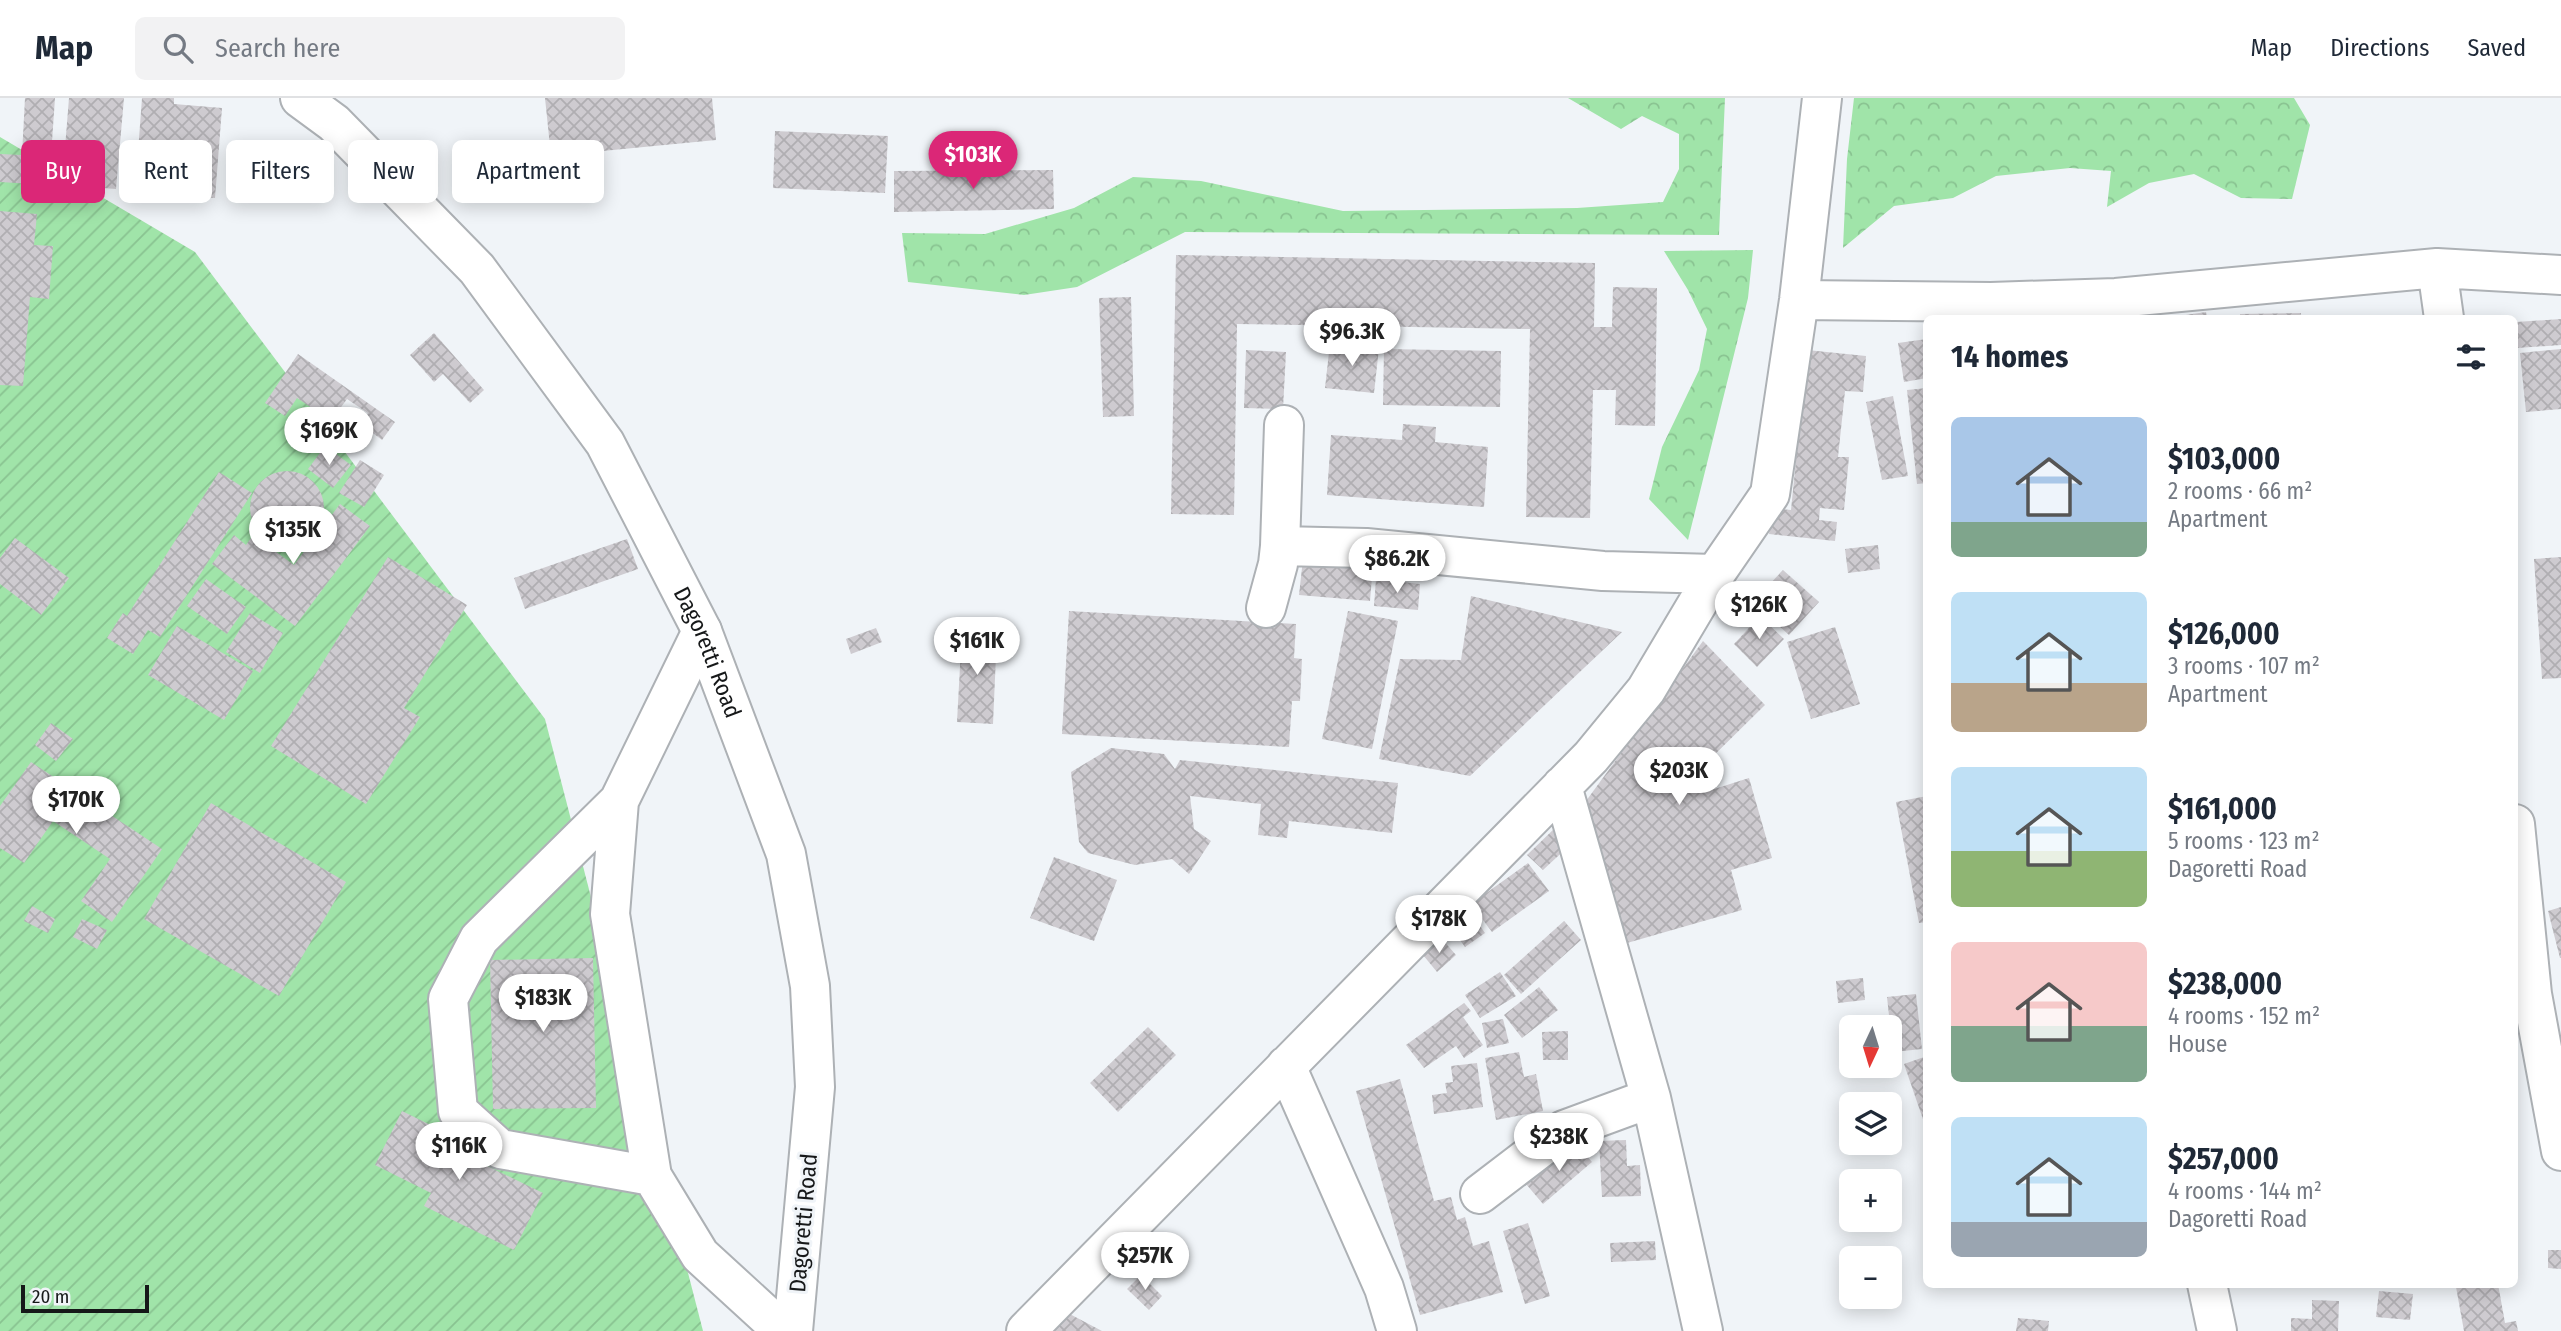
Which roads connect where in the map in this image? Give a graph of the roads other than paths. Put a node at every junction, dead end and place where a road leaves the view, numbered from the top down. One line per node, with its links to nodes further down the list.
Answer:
1 (300, 98): 12 (street, Dagoretti Road)
2 (1822, 98): 5 (street)
3 (2437, 268): 4 (street); 6 (street); 7 (street)
4 (2561, 275)
5 (1799, 300): 6 (street); 10 (street)
6 (1992, 311)
7 (2444, 315)
8 (1284, 425): 9 (street)
9 (1280, 546): 10 (street); 11 (street)
10 (1715, 573): 13 (street)
11 (1266, 608)
12 (702, 631): 14 (street); 23 (street, Dagoretti Road)
13 (1562, 786): 16 (street); 17 (street)
14 (619, 801): 19 (street); 19 (street)
15 (2518, 854): 18 (street)
16 (1286, 1066): 24 (street); 25 (street)
17 (1651, 1098): 20 (street); 26 (street)
18 (2561, 1151)
19 (652, 1176): 22 (street)
20 (1480, 1194)
21 (2208, 1288): 27 (street)
22 (783, 1331)
23 (793, 1331)
24 (1026, 1331)
25 (1397, 1331)
26 (1703, 1331)
27 (2217, 1331)

